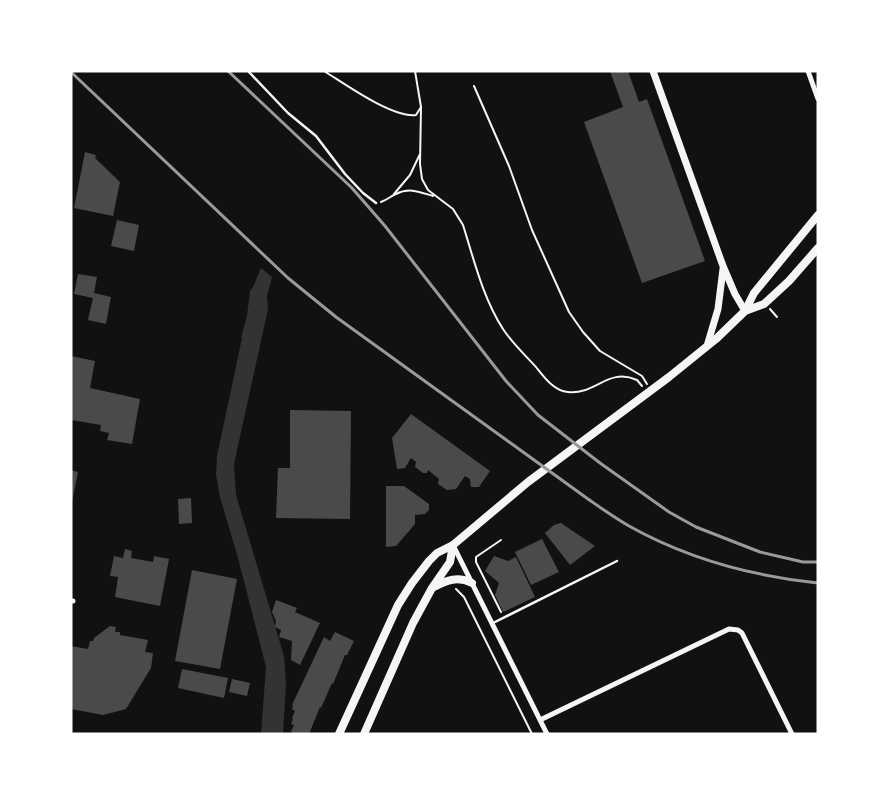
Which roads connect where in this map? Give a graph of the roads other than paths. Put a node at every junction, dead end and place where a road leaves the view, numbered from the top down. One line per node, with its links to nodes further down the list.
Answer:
1 (248, 71): 5 (lane)
2 (652, 71): 8 (main road)
3 (808, 71): 4 (street)
4 (818, 99)
5 (376, 203)
6 (818, 214): 9 (main road)
7 (818, 248): 9 (main road)
8 (724, 266): 9 (main road); 10 (main road)
9 (745, 311): 10 (main road)
10 (707, 346): 11 (main road)
11 (453, 545): 13 (street); 14 (main road); 17 (main road)
12 (617, 561): 15 (lane)
13 (472, 584): 14 (main road); 15 (street)
14 (432, 588): 18 (main road)
15 (493, 623): 16 (street)
16 (540, 720): 19 (street); 20 (street)
17 (340, 734)
18 (364, 734)
19 (547, 734)
20 (792, 734)

